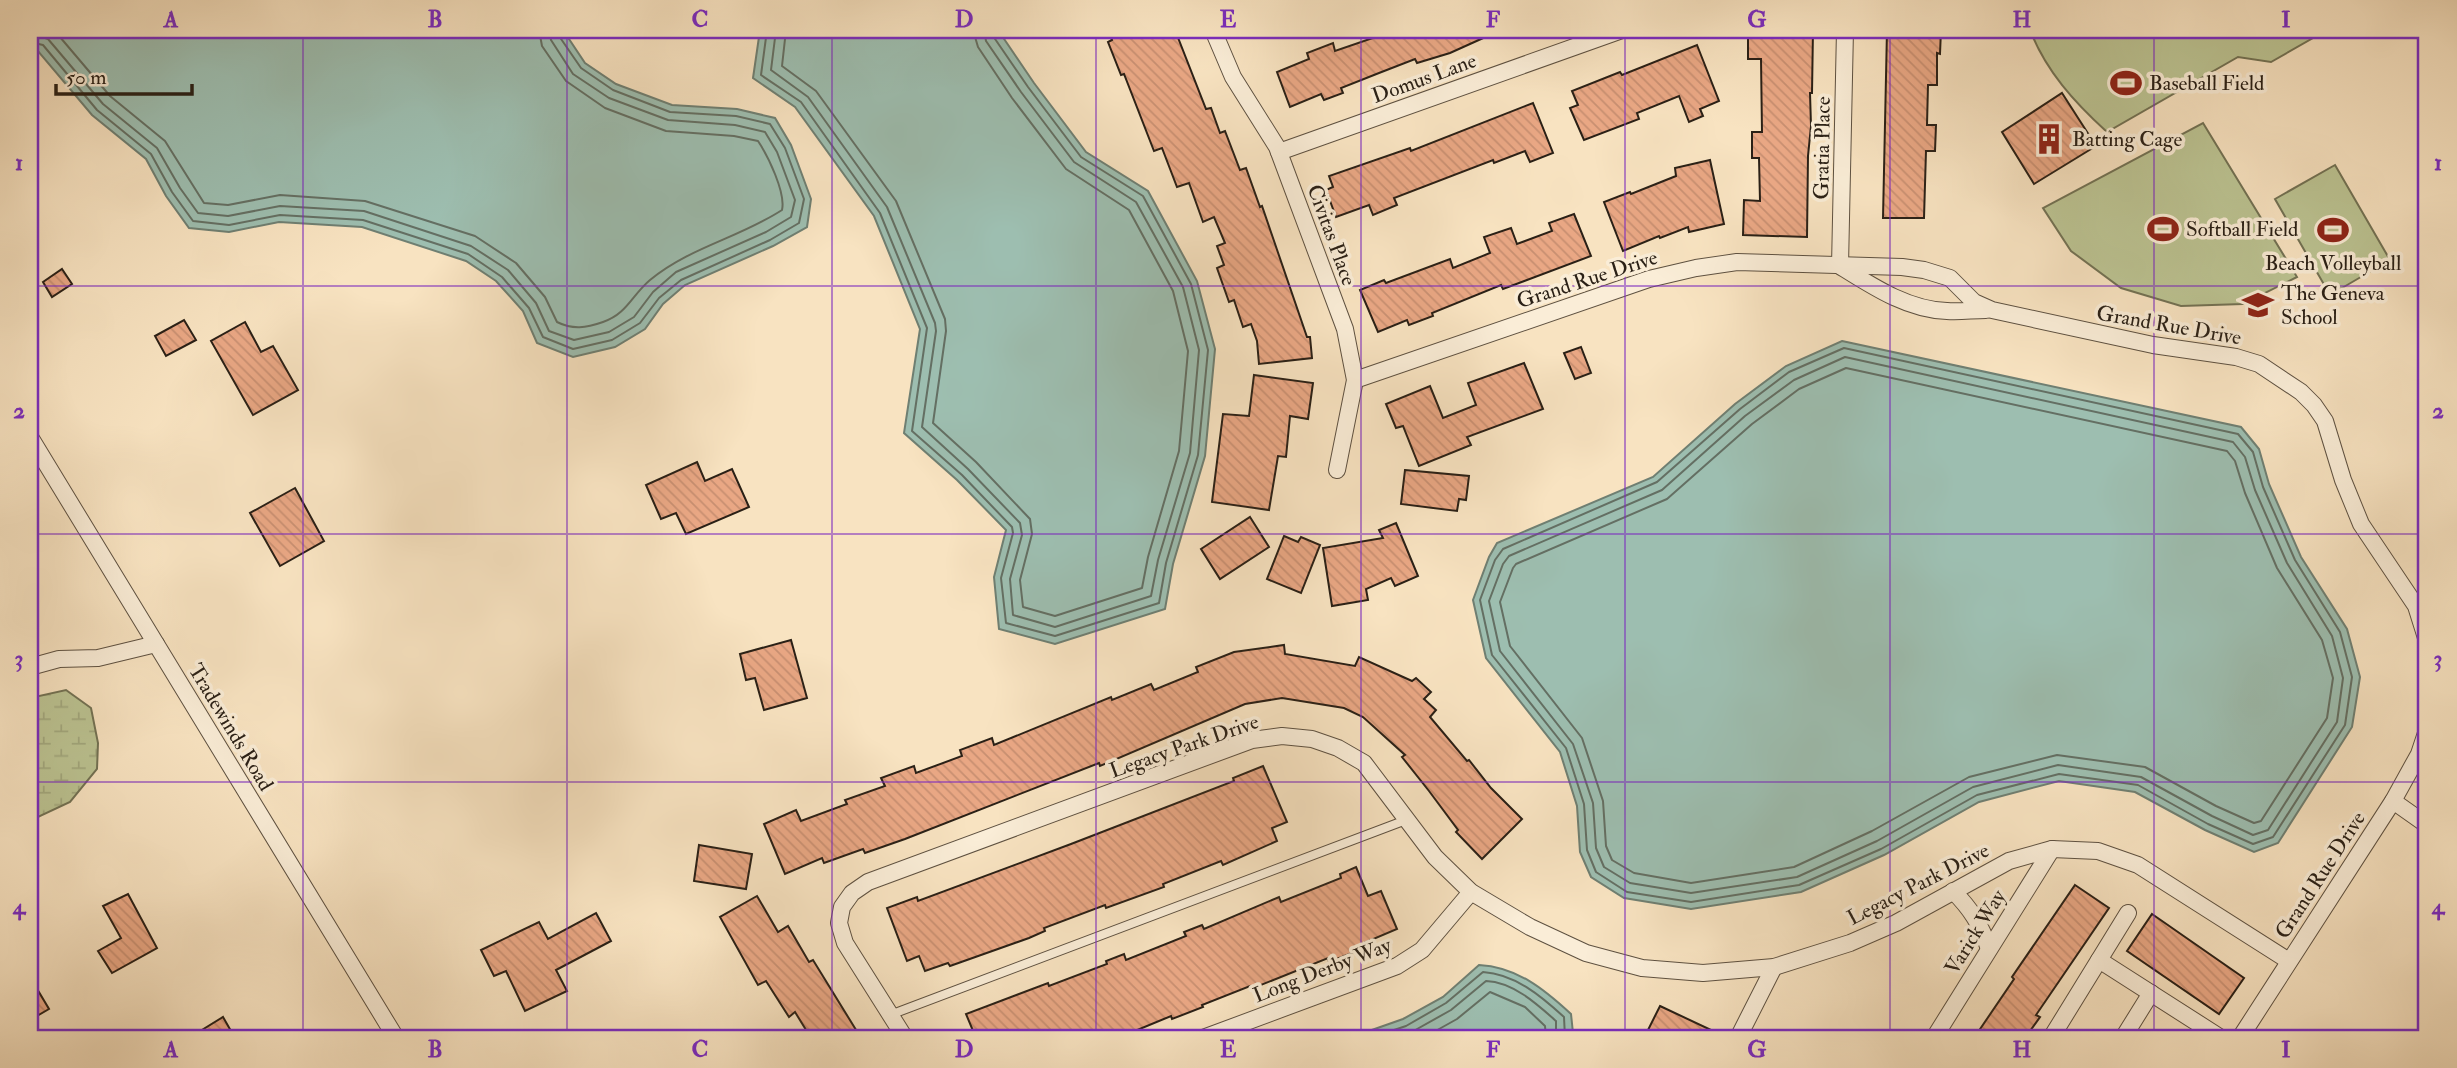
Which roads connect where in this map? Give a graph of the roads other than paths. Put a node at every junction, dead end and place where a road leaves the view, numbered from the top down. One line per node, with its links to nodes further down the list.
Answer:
1 (1213, 30): 4 (street, Civitas Place)
2 (1622, 30): 4 (street, Domus Lane)
3 (1845, 30): 5 (street, Gratia Place)
4 (1279, 152): 7 (street, Civitas Place)
5 (1840, 266): 6 (street, Grand Rue Drive); 6 (street, Grand Rue Drive); 7 (street, Grand Rue Drive)
6 (1992, 310): 10 (street, Grand Rue Drive)
7 (1355, 380): 9 (street, Civitas Place)
8 (30, 437): 11 (street, Tradewinds Road)
9 (1337, 470)
10 (2427, 641)
11 (156, 644): 12 (street); 27 (street, Tradewinds Road)
12 (30, 667)
13 (2427, 730): 14 (street, Grand Rue Drive)
14 (2393, 801): 16 (street); 23 (street, Grand Rue Drive)
15 (1406, 820): 19 (street, Legacy Park Drive); 26 (lane); 26 (street, Legacy Park Drive)
16 (2427, 825)
17 (2052, 849): 18 (street, Legacy Park Drive); 21 (street, Varick Way); 23 (street, Legacy Park Drive)
18 (1953, 891): 21 (street); 24 (street, Legacy Park Drive)
19 (1471, 892): 24 (street, Legacy Park Drive); 29 (street, Long Derby Way)
20 (2128, 913): 22 (street)
21 (1989, 949): 31 (street, Varick Way)
22 (2099, 960): 25 (street); 32 (street)
23 (2289, 961): 35 (street, Grand Rue Drive)
24 (1774, 967): 30 (street)
25 (2151, 993): 33 (street); 34 (street)
26 (890, 1015): 28 (street, Legacy Park Drive)
27 (396, 1038)
28 (905, 1038)
29 (1203, 1038)
30 (1738, 1038)
31 (1934, 1038)
32 (2051, 1038)
33 (2123, 1038)
34 (2221, 1038)
35 (2240, 1038)

